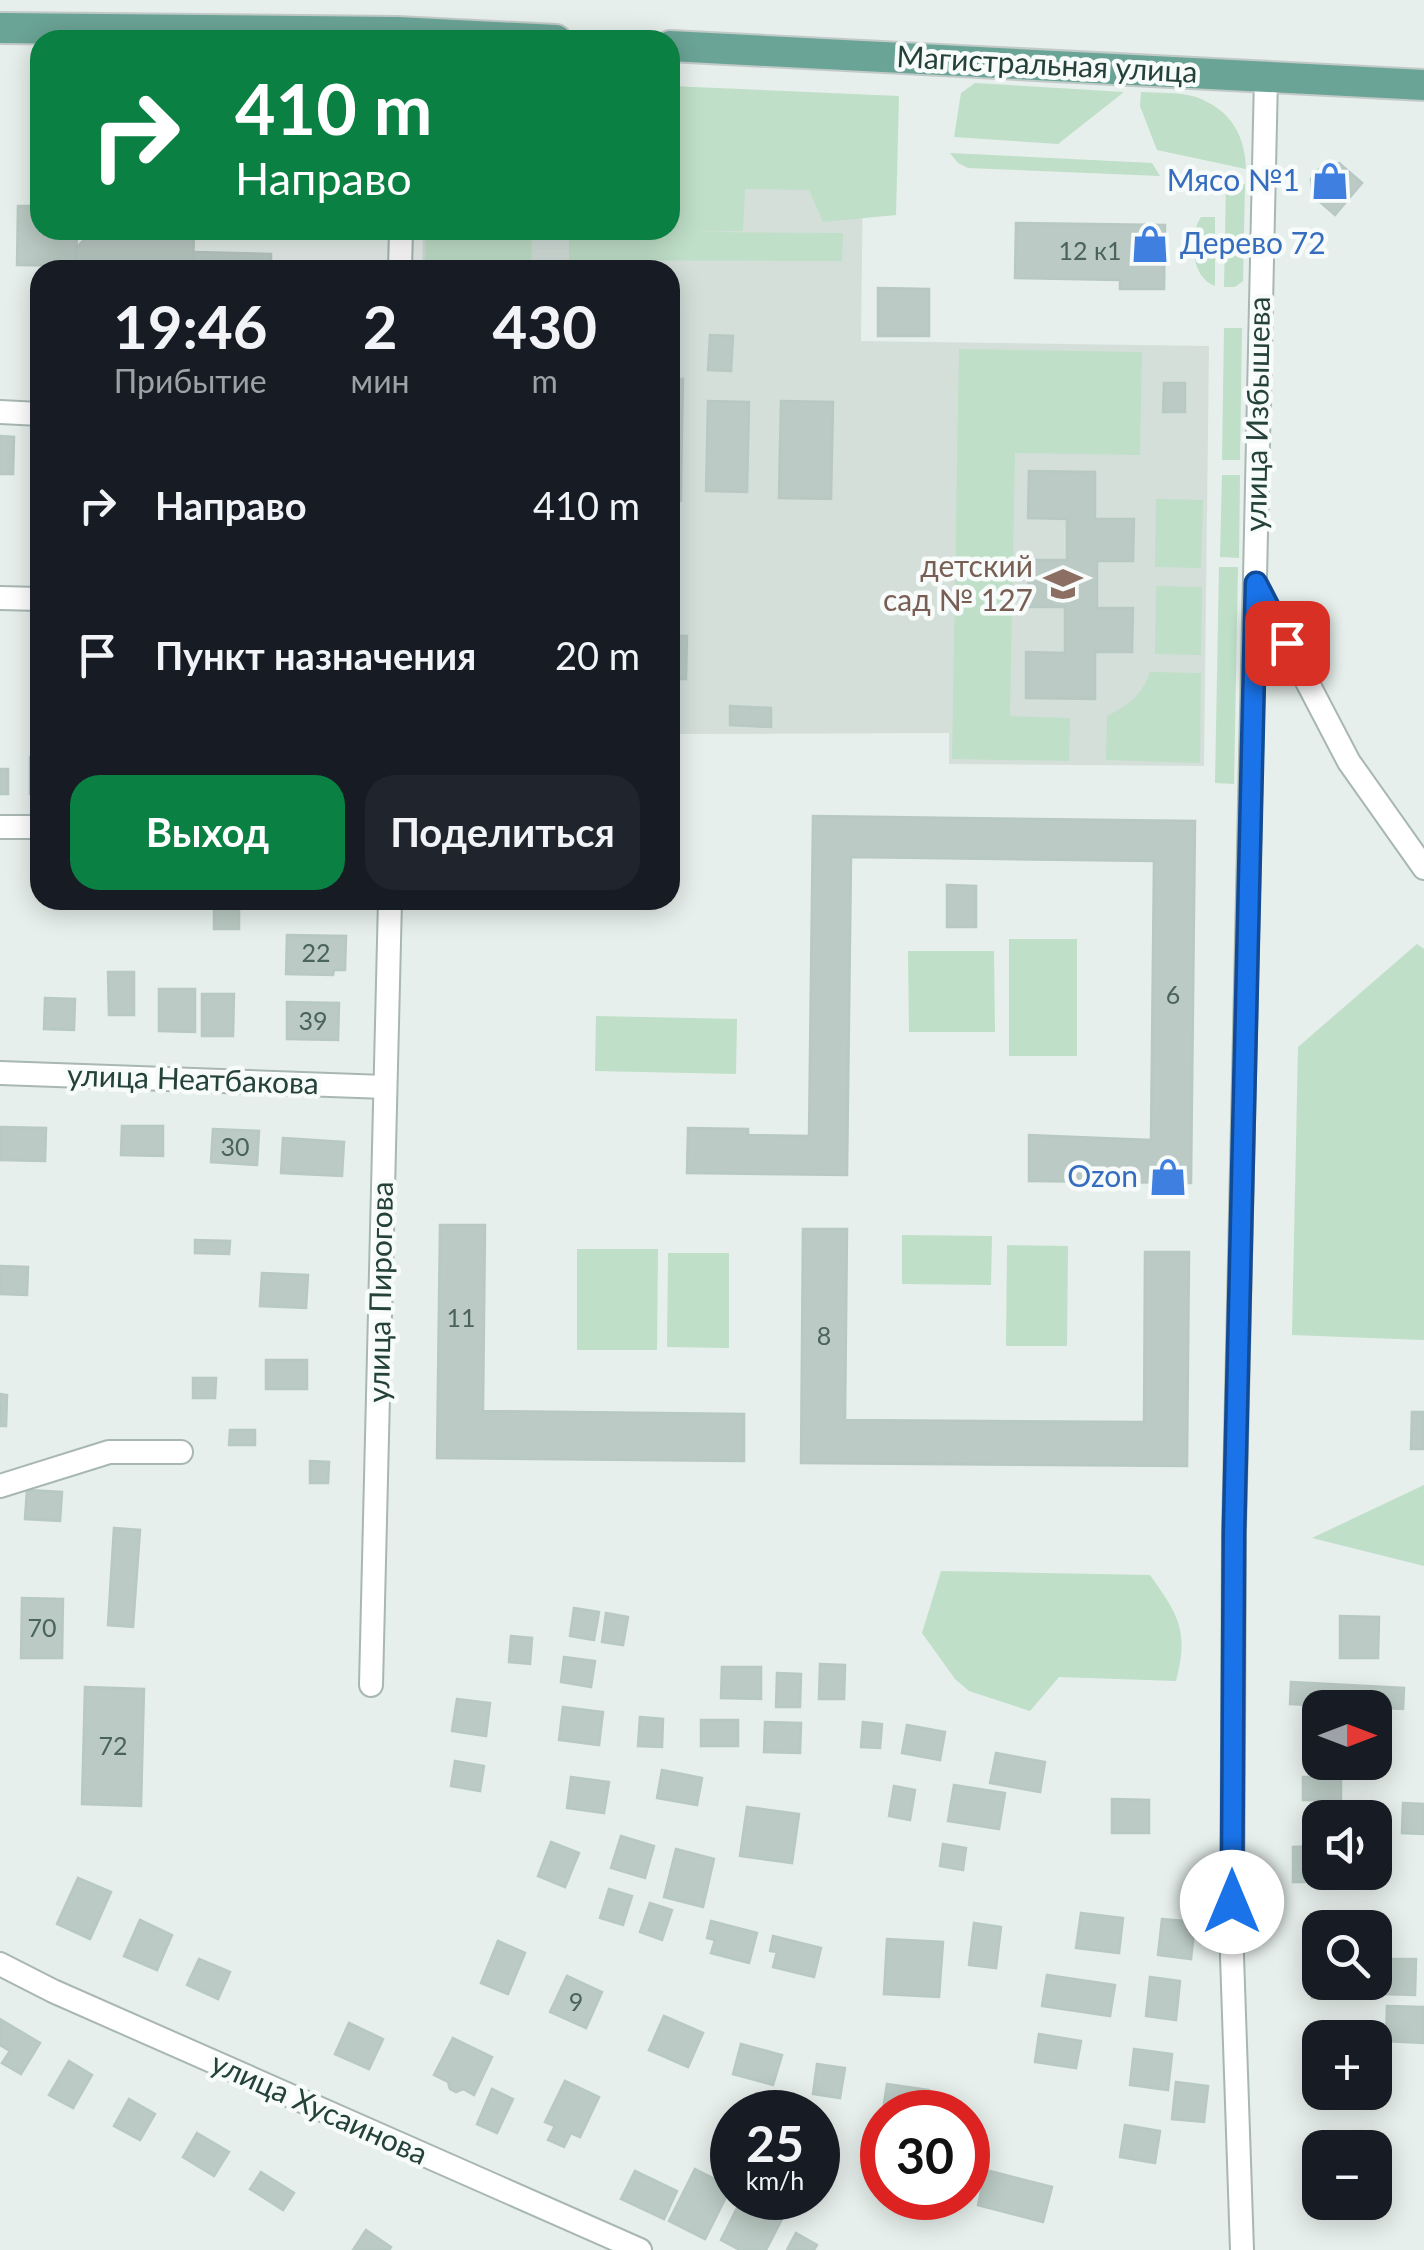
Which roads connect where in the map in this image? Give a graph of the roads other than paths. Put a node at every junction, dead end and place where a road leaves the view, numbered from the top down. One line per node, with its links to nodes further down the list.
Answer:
1 (0, 28): 2 (main road)
2 (99, 30)
3 (680, 47): 4 (main road, Магистральная улица)
4 (1266, 77): 5 (main road, Магистральная улица); 8 (street, улица Избышева)
5 (1424, 86)
6 (0, 412): 7 (street)
7 (30, 414)
8 (1256, 583): 13 (street); 22 (street, улица Избышева)
9 (0, 598): 10 (street)
10 (30, 599)
11 (0, 827): 12 (street)
12 (30, 828)
13 (1424, 868)
14 (390, 910): 16 (street, улица Пирогова)
15 (0, 1074): 16 (street, улица Неатбакова)
16 (385, 1087): 19 (street, улица Пирогова)
17 (180, 1452): 18 (street)
18 (0, 1486)
19 (371, 1685)
20 (0, 1964): 21 (street, улица Хусаинова)
21 (640, 2250)
22 (1242, 2250)

